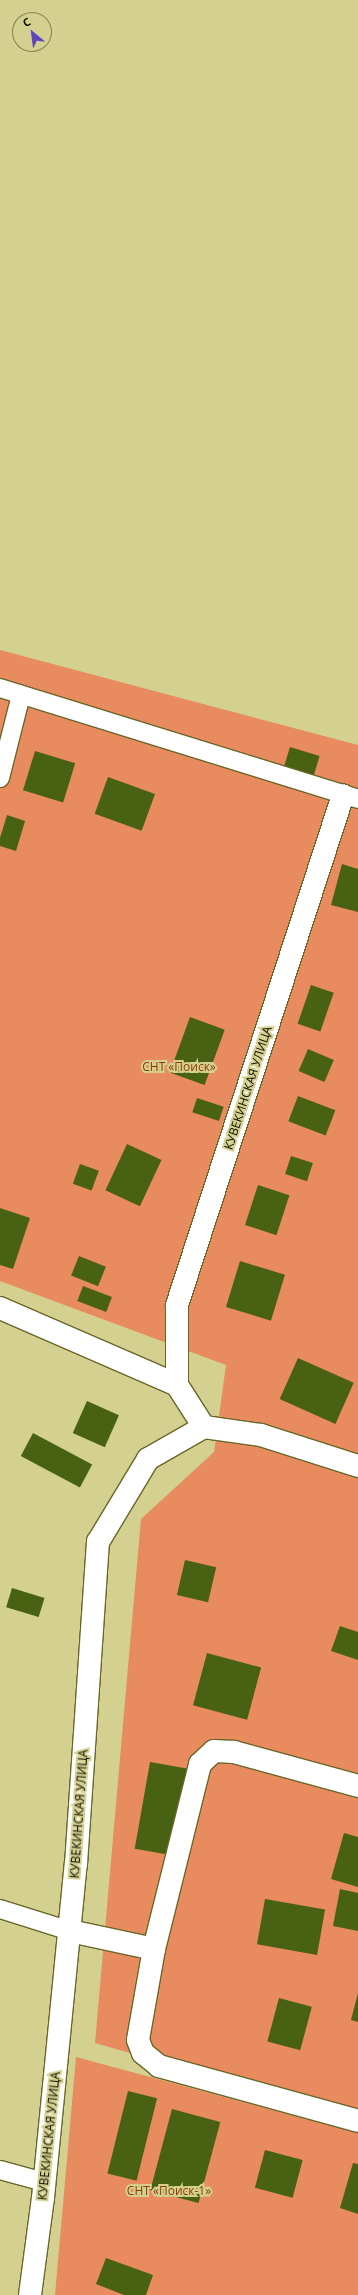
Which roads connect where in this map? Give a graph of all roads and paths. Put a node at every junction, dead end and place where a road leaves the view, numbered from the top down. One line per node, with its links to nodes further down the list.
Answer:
1 (0, 688): 2 (lane)
2 (21, 695): 3 (lane); 4 (lane)
3 (0, 778)
4 (350, 797): 6 (street, КУВЕКИНСКАЯ УЛИЦА)
5 (0, 1308): 6 (street)
6 (177, 1385): 7 (street)
7 (204, 1427): 8 (street); 11 (street, КУВЕКИНСКАЯ УЛИЦА)
8 (358, 1466)
9 (358, 1786): 12 (street)
10 (0, 1909): 11 (lane)
11 (70, 1931): 12 (street); 15 (street, КУВЕКИНСКАЯ УЛИЦА)
12 (154, 1950): 13 (street)
13 (358, 2121)
14 (0, 2170): 15 (lane)
15 (44, 2182): 16 (street, КУВЕКИНСКАЯ УЛИЦА)
16 (30, 2295)

